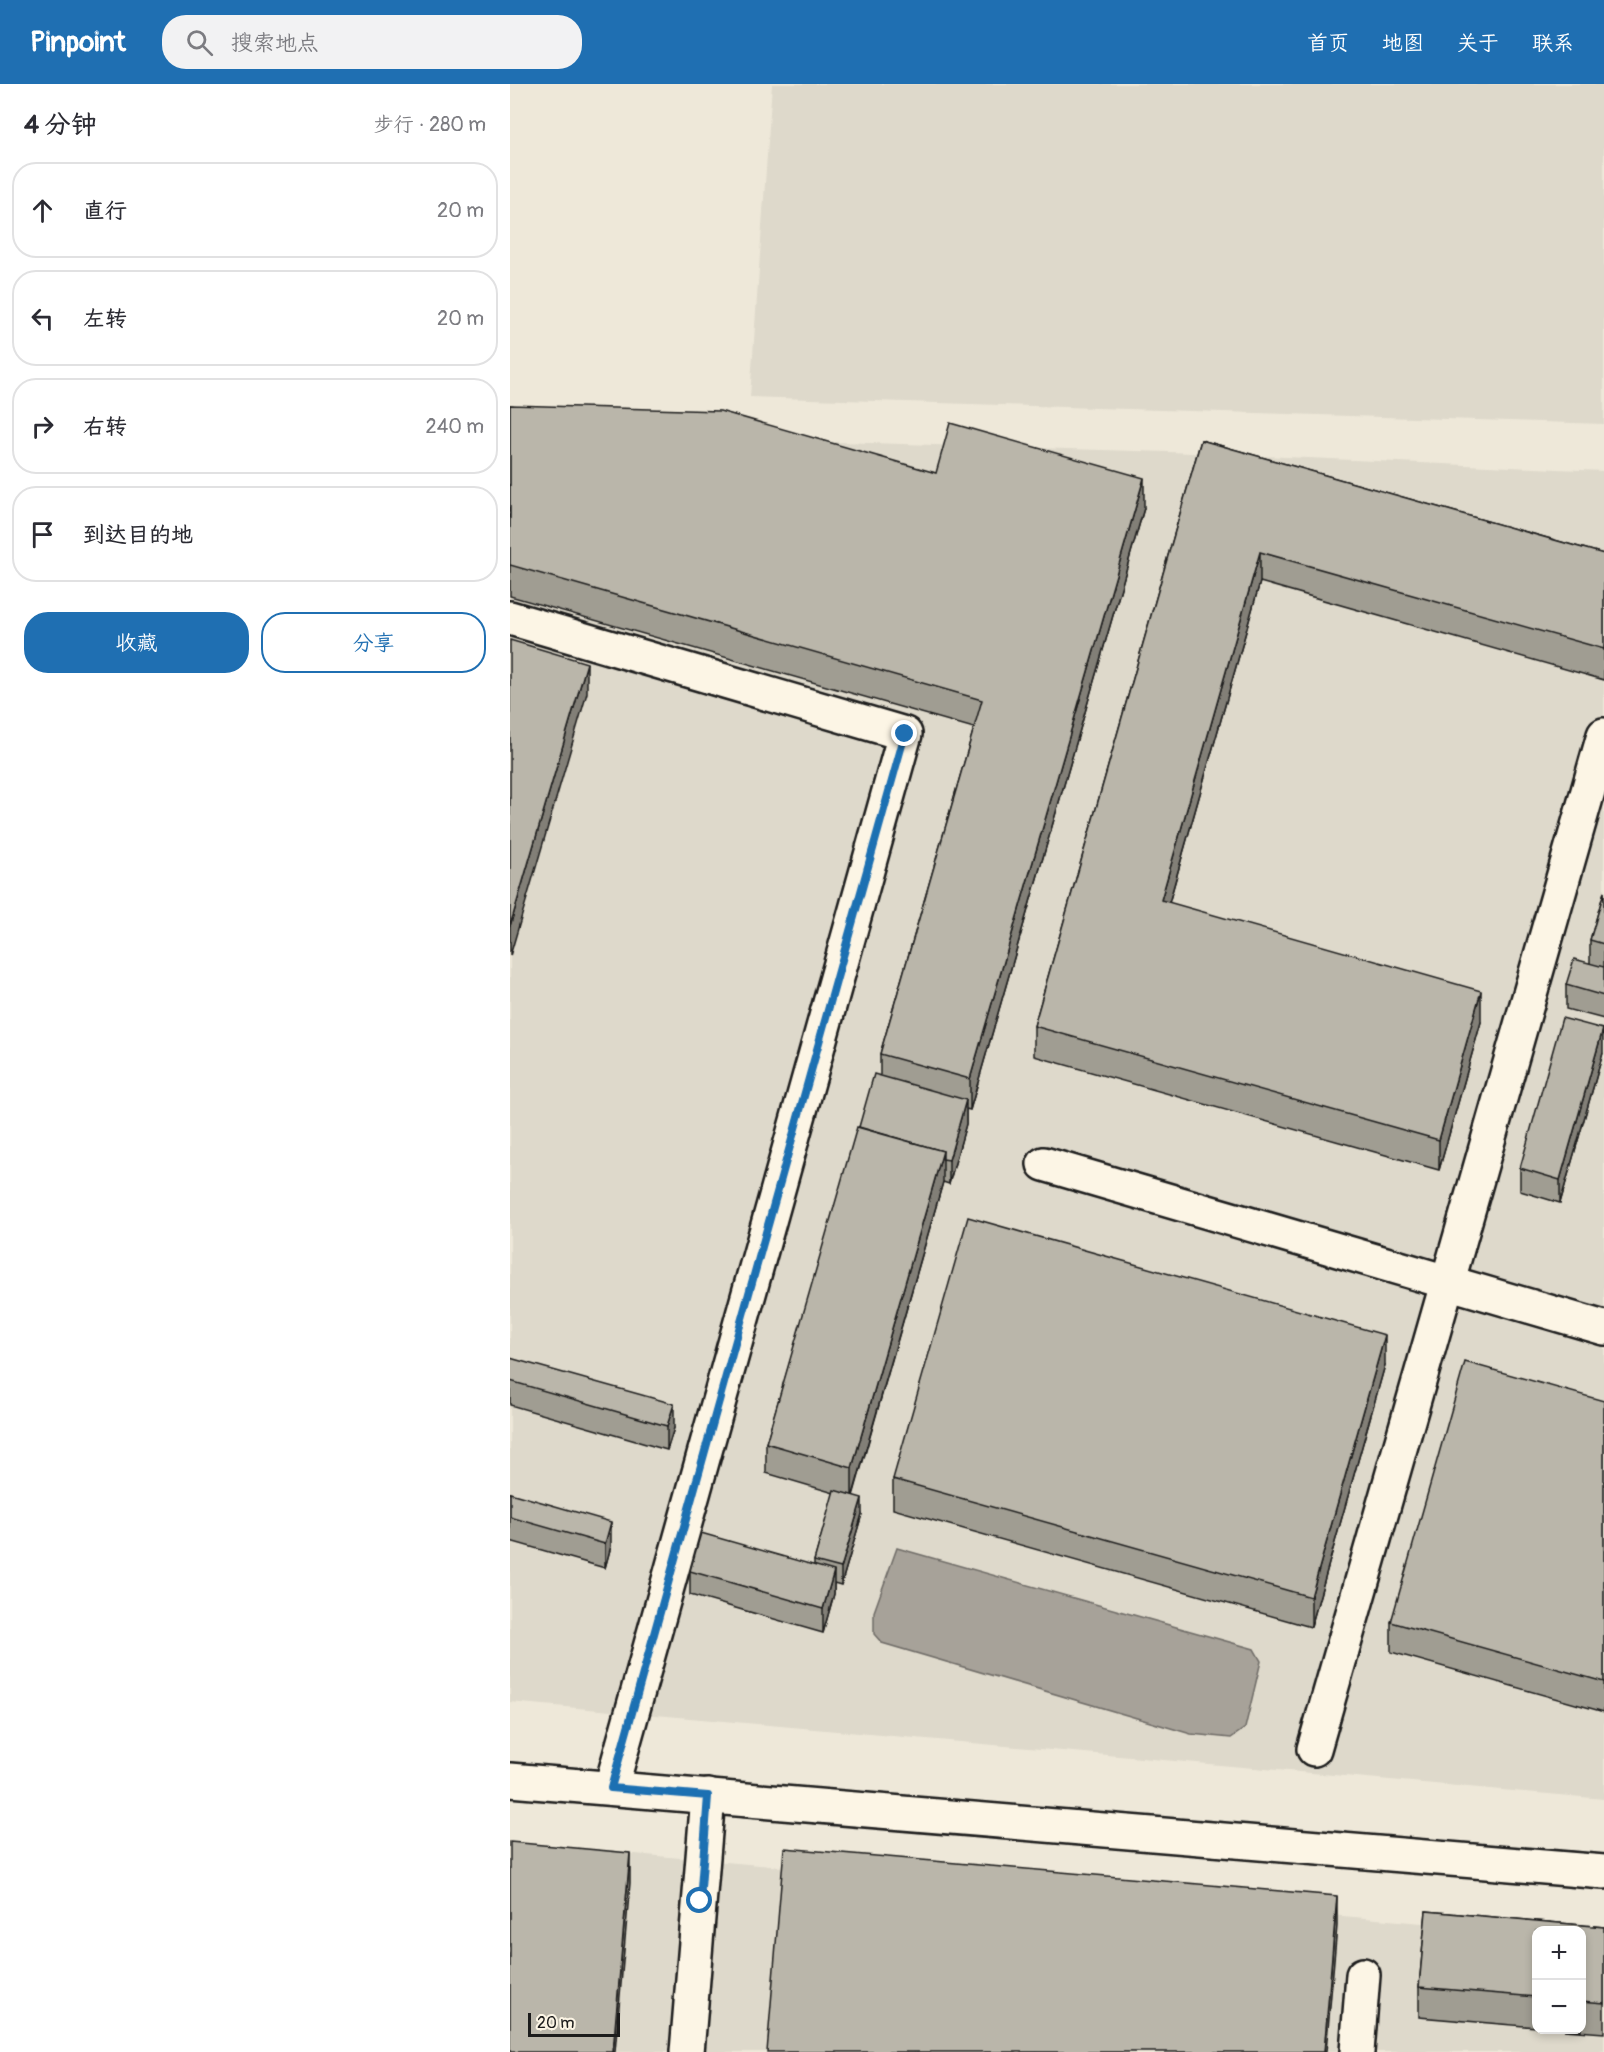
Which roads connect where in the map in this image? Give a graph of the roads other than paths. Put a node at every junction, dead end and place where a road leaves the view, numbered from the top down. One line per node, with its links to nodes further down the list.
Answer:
1 (510, 618): 8 (street)
2 (1604, 735): 4 (street)
3 (1044, 1164): 4 (street)
4 (1447, 1282): 5 (street); 6 (street)
5 (1604, 1328)
6 (1314, 1749)
7 (510, 1780): 8 (street)
8 (611, 1788): 9 (street)
9 (708, 1796): 10 (street); 12 (street)
10 (1604, 1872)
11 (1363, 1975): 13 (street)
12 (687, 2052)
13 (1357, 2052)

